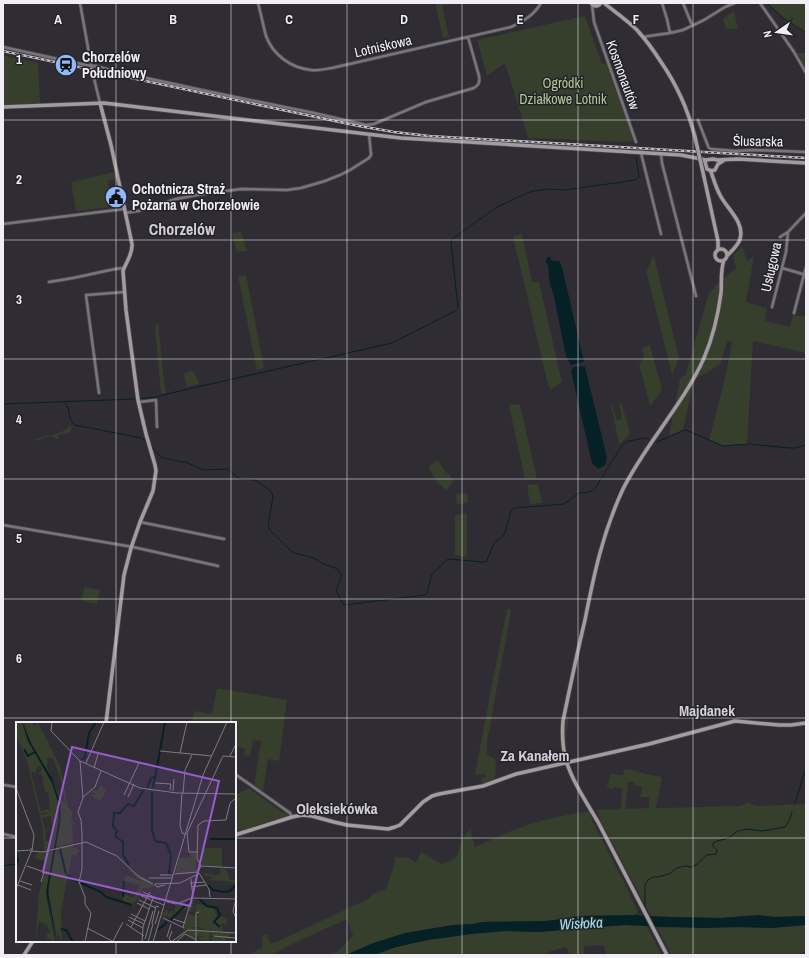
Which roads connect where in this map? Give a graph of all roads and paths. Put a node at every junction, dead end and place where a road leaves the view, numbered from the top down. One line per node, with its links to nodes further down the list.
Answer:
1 (80, 3): 18 (street)
2 (258, 3): 14 (street, Lotniskowa)
3 (541, 3): 14 (street, Lotniskowa)
4 (662, 3): 12 (street)
5 (683, 3): 11 (street)
6 (735, 3): 11 (street)
7 (761, 3): 19 (street)
8 (591, 4): 9 (main road); 10 (street, Kosmonautów)
9 (600, 4): 10 (street); 15 (main road)
10 (593, 14): 24 (street, Kosmonautów)
11 (692, 26): 12 (street)
12 (670, 33): 13 (street)
13 (652, 36): 15 (street); 16 (street)
14 (468, 37): 18 (street)
15 (644, 37): 16 (main road)
16 (648, 43): 44 (main road, bridge)
17 (3, 47): 18 (street)
18 (91, 66): 20 (street)
19 (806, 73)
20 (100, 103): 21 (main road); 23 (main road); 38 (main road)
21 (3, 107)
22 (698, 120): 25 (street, Ślusarska)
23 (369, 134): 26 (main road); 38 (street)
24 (636, 142)
25 (806, 152)
26 (641, 153): 27 (main road); 42 (street)
27 (661, 154): 28 (main road); 58 (street)
28 (699, 158): 29 (main road); 33 (main road)
29 (709, 160): 30 (main road); 33 (main road)
30 (715, 160): 31 (main road); 34 (main road)
31 (726, 160): 32 (main road); 34 (main road)
32 (806, 163)
33 (706, 164): 35 (main road)
34 (718, 165): 36 (main road)
35 (710, 170): 36 (main road); 37 (main road)
36 (715, 170): 37 (main road)
37 (715, 182): 45 (main road)
38 (124, 211): 40 (street); 52 (main road)
39 (806, 213): 41 (street)
40 (3, 224)
41 (788, 232): 43 (street); 53 (street, Usługowa)
42 (661, 234)
43 (780, 237)
44 (718, 241): 46 (main road); 47 (main road)
45 (734, 249): 46 (main road); 48 (main road)
46 (724, 250): 47 (main road); 48 (main road)
47 (717, 251): 50 (main road)
48 (727, 256): 49 (main road)
49 (724, 260): 50 (main road); 54 (main road)
50 (719, 261): 54 (main road)
51 (806, 267): 55 (street)
52 (124, 268): 56 (street); 57 (main road)
53 (782, 268): 55 (street); 59 (street, Usługowa)
54 (722, 270): 71 (main road)
55 (805, 275): 60 (street)
56 (49, 282)
57 (124, 292): 61 (street); 62 (main road)
58 (696, 296)
59 (772, 307)
60 (794, 313)
61 (98, 393)
62 (138, 402): 63 (street); 64 (main road)
63 (157, 427)
64 (140, 522): 66 (street); 67 (main road)
65 (3, 525): 67 (street)
66 (224, 539)
67 (131, 548): 68 (street); 69 (main road)
68 (218, 566)
69 (106, 722)
70 (806, 723): 71 (main road)
71 (567, 763): 75 (main road); 81 (main road)
72 (236, 775): 75 (street)
73 (4, 784): 74 (street)
74 (16, 787)
75 (292, 817): 77 (main road)
76 (3, 834): 78 (street)
77 (236, 835)
78 (16, 837)
79 (32, 942): 80 (main road)
80 (24, 955)
81 (667, 955)

